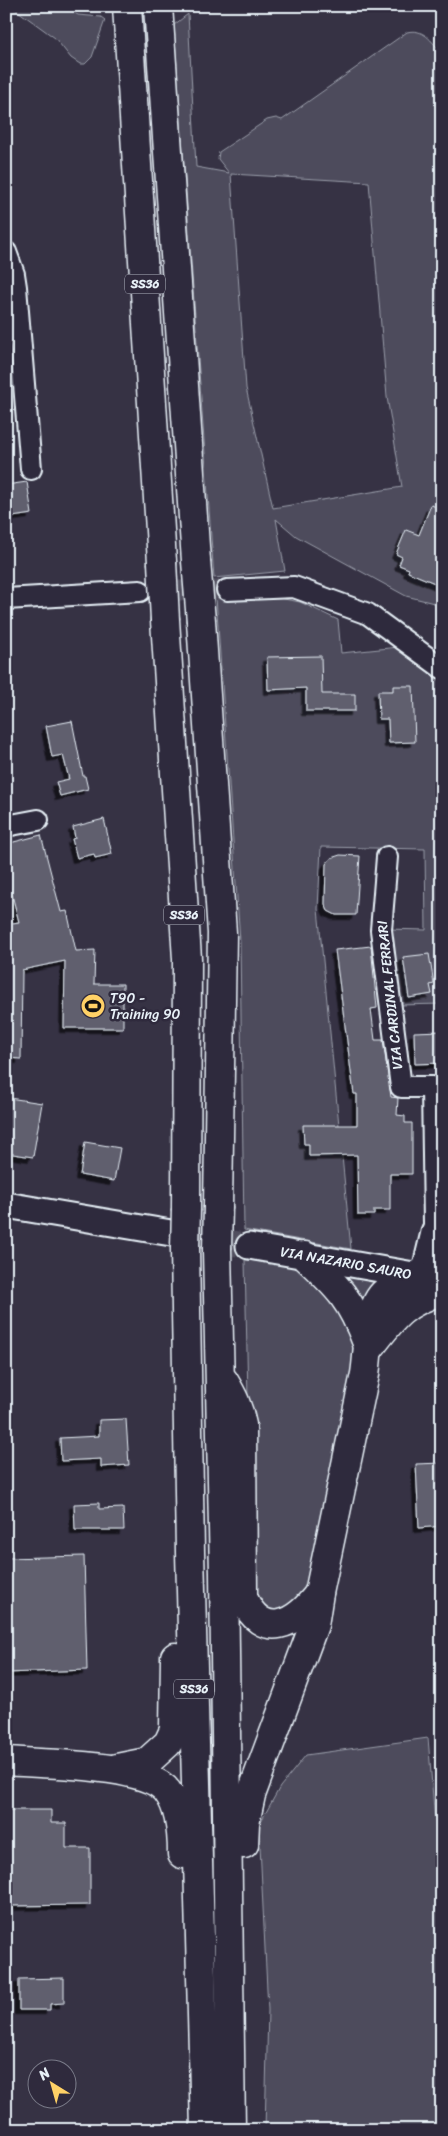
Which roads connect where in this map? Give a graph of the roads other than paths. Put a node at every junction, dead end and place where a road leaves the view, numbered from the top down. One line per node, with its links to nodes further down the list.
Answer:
1 (127, 6): 13 (highway, SS36, bridge)
2 (158, 6): 19 (highway, SS36, bridge)
3 (6, 252): 4 (street)
4 (31, 469)
5 (227, 590): 8 (street)
6 (140, 591): 7 (street)
7 (6, 599)
8 (442, 668)
9 (38, 820): 10 (street)
10 (6, 826)
11 (387, 857): 16 (street, VIA CARDINAL FERRARI)
12 (6, 1206): 13 (main road)
13 (183, 1230): 20 (highway, SS36)
14 (250, 1246): 15 (main road, VIA NAZARIO SAURO)
15 (305, 1256): 16 (main road, VIA NAZARIO SAURO); 18 (highway)
16 (421, 1278): 17 (highway); 17 (highway); 18 (highway)
17 (395, 1315): 18 (highway)
18 (369, 1349): 21 (highway)
19 (220, 1374): 21 (highway); 24 (highway, SS36)
20 (190, 1552): 23 (highway); 25 (highway, SS36)
21 (319, 1593): 24 (highway)
22 (6, 1761): 23 (highway)
23 (109, 1769): 25 (highway)
24 (230, 2040): 26 (highway, SS36)
25 (205, 2125)
26 (232, 2130)

